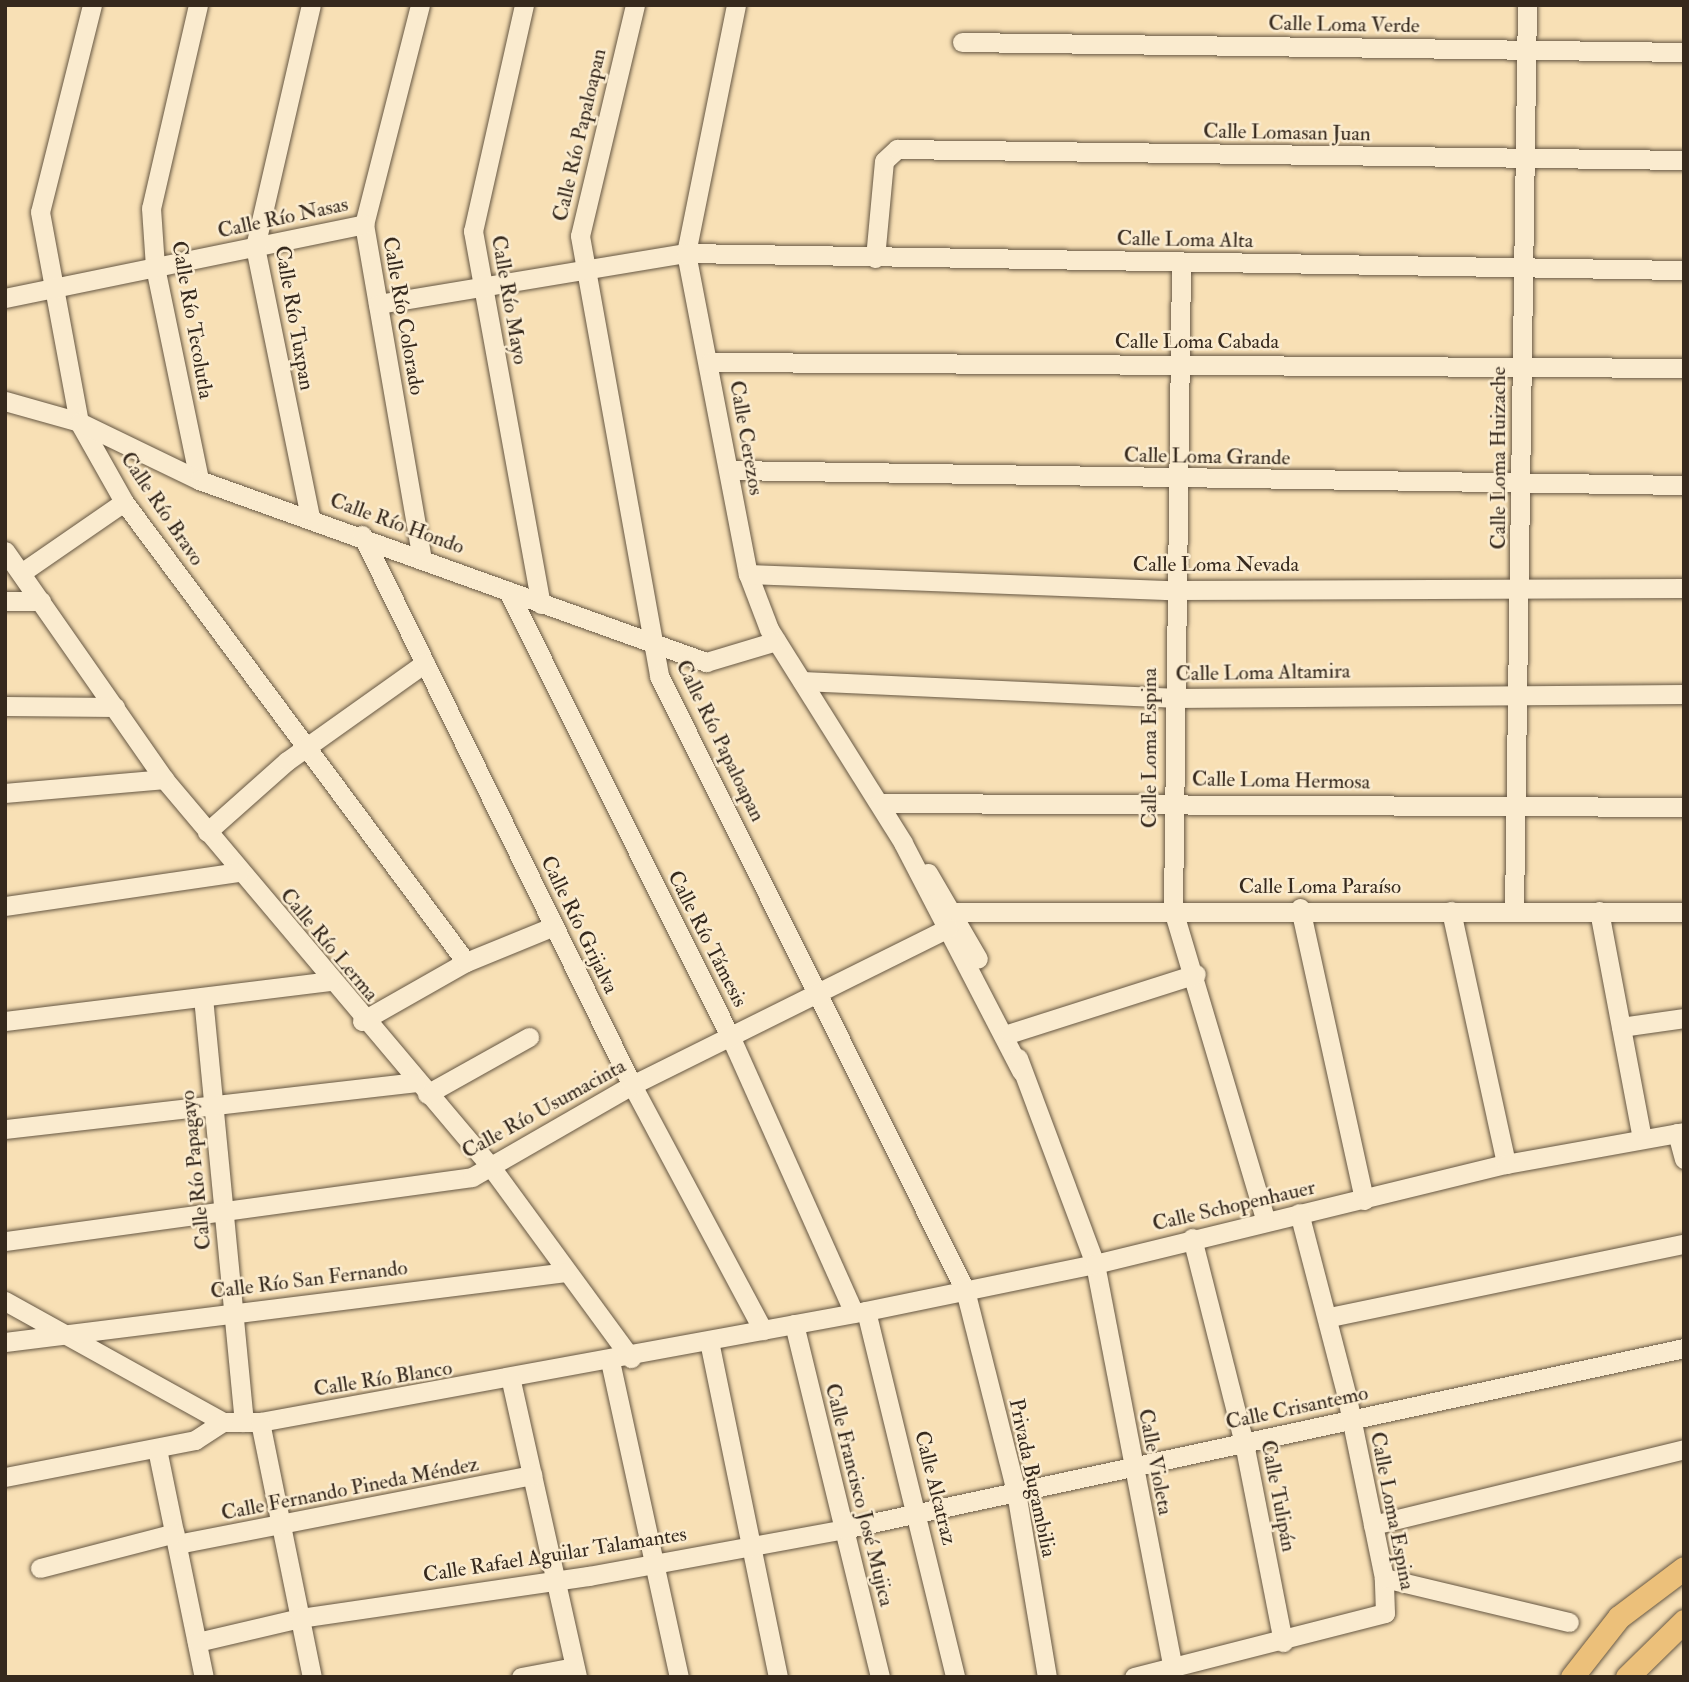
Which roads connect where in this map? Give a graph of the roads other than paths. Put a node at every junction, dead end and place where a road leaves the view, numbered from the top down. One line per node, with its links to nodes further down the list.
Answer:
1 (92, 5): 24 (street, Calle Río Bravo)
2 (198, 5): 19 (street, Calle Río Tecolutla)
3 (311, 5): 15 (street, Calle Río Tuxpan)
4 (420, 5): 14 (street, Calle Río Colorado)
5 (524, 5): 23 (street, Calle Río Mayo)
6 (635, 5): 22 (street, Calle Río Papaloapan)
7 (736, 5): 16 (street, Calle Cerezos)
8 (1527, 5): 10 (street, Calle Loma Huizache)
9 (962, 42): 10 (street, Calle Loma Verde)
10 (1527, 51): 11 (street, Calle Loma Verde); 12 (street, Calle Loma Huizache)
11 (1684, 52)
12 (1526, 159): 13 (street, Calle Lomasan Juan); 17 (street, Calle Lomasan Juan); 20 (street, Calle Loma Huizache)
13 (1684, 160)
14 (364, 224): 15 (street, Calle Río Nasas); 26 (street, Calle Río Colorado)
15 (255, 247): 19 (street, Calle Río Nasas); 39 (street, Calle Río Tuxpan)
16 (686, 253): 17 (street, Calle Loma Alta); 22 (street, Calle Loma Alta); 27 (street, Calle Cerezos)
17 (875, 258): 18 (street, Calle Loma Alta)
18 (1181, 262): 20 (street, Calle Loma Alta); 28 (street, Calle Loma Espina)
19 (155, 267): 24 (street, Calle Río Nasas); 34 (street, Calle Río Tecolutla)
20 (1523, 270): 21 (street, Calle Loma Alta); 29 (street, Calle Loma Huizache)
21 (1684, 270)
22 (584, 274): 23 (street, Calle Loma Alta); 53 (street, Calle Río Papaloapan)
23 (483, 284): 26 (street, Calle Loma Alta); 51 (street, Calle Río Mayo)
24 (52, 289): 25 (street, Calle Río Nasas); 32 (street, Calle Río Bravo)
25 (5, 298)
26 (378, 304): 42 (street, Calle Río Colorado)
27 (710, 362): 28 (street, Calle Loma Cabada); 33 (street, Calle Cerezos)
28 (1177, 365): 29 (street, Calle Loma Cabada); 35 (street, Calle Loma Espina)
29 (1521, 367): 30 (street, Calle Loma Cabada); 36 (street, Calle Loma Huizache)
30 (1684, 369)
31 (5, 401): 32 (street, Calle Río Hondo)
32 (79, 422): 34 (street, Calle Río Hondo); 38 (street, Calle Río Bravo)
33 (729, 470): 35 (street, Calle Loma Grande); 44 (street, Calle Cerezos)
34 (199, 480): 39 (street, Calle Río Hondo)
35 (1175, 480): 36 (street, Calle Loma Grande); 47 (street, Calle Loma Espina)
36 (1524, 484): 37 (street, Calle Loma Grande); 45 (street, Calle Loma Huizache)
37 (1684, 485)
38 (124, 502): 43 (street); 61 (street, Calle Río Bravo)
39 (310, 517): 40 (street, Calle Río Hondo)
40 (362, 535): 42 (street, Calle Río Hondo); 54 (street, Calle Río Grijalva)
41 (5, 551): 43 (street, Calle Río Lerma)
42 (421, 555): 48 (street, Calle Río Hondo)
43 (21, 573): 50 (street, Calle Río Lerma)
44 (748, 574): 47 (street, Calle Loma Nevada); 52 (street, Calle Cerezos)
45 (1522, 585): 46 (street, Calle Loma Nevada); 47 (street, Calle Loma Nevada); 56 (street, Calle Loma Huizache)
46 (1684, 588)
47 (1172, 590): 58 (street, Calle Loma Espina)
48 (508, 591): 51 (street, Calle Río Hondo); 90 (street, Calle Río Támesis)
49 (5, 601): 50 (street)
50 (41, 601): 60 (street, Calle Río Lerma)
51 (541, 604): 53 (street, Calle Río Hondo)
52 (776, 641): 53 (street, Calle Río Hondo); 55 (street, Calle Cerezos)
53 (653, 646): 82 (street, Calle Río Papaloapan)
54 (425, 663): 61 (street); 78 (street, Calle Río Grijalva)
55 (802, 681): 58 (street, Calle Loma Altamira); 65 (street, Calle Cerezos)
56 (1518, 692): 57 (street, Calle Loma Altamira); 58 (street, Calle Loma Altamira); 66 (street, Calle Loma Huizache)
57 (1684, 694)
58 (1173, 698): 64 (street, Calle Loma Espina)
59 (5, 706): 60 (street)
60 (115, 707): 62 (street, Calle Río Lerma)
61 (306, 747): 68 (street); 79 (street, Calle Río Bravo)
62 (164, 779): 63 (street); 68 (street, Calle Río Lerma)
63 (5, 793)
64 (1172, 802): 65 (street, Calle Loma Hermosa); 66 (street, Calle Loma Hermosa); 72 (street, Calle Loma Espina)
65 (878, 803): 77 (street, Calle Cerezos)
66 (1514, 805): 67 (street, Calle Loma Hermosa); 73 (street, Calle Loma Huizache)
67 (1684, 807)
68 (207, 832): 69 (street, Calle Río Lerma)
69 (239, 872): 70 (street); 81 (street, Calle Río Lerma)
70 (5, 906)
71 (1300, 908): 72 (street, Calle Loma Paraíso); 74 (street, Calle Loma Paraíso); 101 (street)
72 (1172, 910): 77 (street, Calle Loma Paraíso); 80 (street, Calle Loma Espina)
73 (1514, 910): 74 (street, Calle Loma Paraíso); 75 (street, Calle Loma Paraíso)
74 (1451, 911): 99 (street)
75 (1599, 911): 76 (street, Calle Loma Paraíso); 87 (street)
76 (1684, 912)
77 (952, 920): 82 (street, Calle Río Usumacinta); 88 (street, Calle Cerezos); 91 (street, Calle Cerezos)
78 (554, 926): 79 (street); 92 (street, Calle Río Grijalva)
79 (467, 962): 86 (street)
80 (1196, 974): 88 (street); 104 (street, Calle Loma Espina)
81 (330, 981): 83 (street); 86 (street, Calle Río Lerma)
82 (820, 993): 90 (street, Calle Río Usumacinta); 110 (street, Calle Río Papaloapan)
83 (203, 997): 85 (street); 94 (street, Calle Río Papagayo)
84 (1684, 1018): 87 (street)
85 (5, 1021)
86 (362, 1021): 93 (street, Calle Río Lerma)
87 (1621, 1027): 97 (street)
88 (1011, 1033): 91 (street, Calle Cerezos)
89 (529, 1037): 93 (street)
90 (731, 1038): 92 (street, Calle Río Usumacinta); 113 (street, Calle Río Támesis)
91 (1021, 1071): 108 (street, Calle Cerezos)
92 (632, 1085): 100 (street, Calle Río Usumacinta); 116 (street, Calle Río Grijalva)
93 (421, 1088): 94 (street); 100 (street, Calle Río Lerma)
94 (213, 1105): 95 (street); 102 (street, Calle Río Papagayo)
95 (5, 1129)
96 (1680, 1133): 97 (street, Calle Schopenhauer); 98 (street)
97 (1642, 1139): 99 (street, Calle Schopenhauer)
98 (1684, 1159)
99 (1506, 1164): 101 (street, Calle Schopenhauer)
100 (491, 1167): 102 (street, Calle Río Usumacinta); 109 (street, Calle Río Lerma)
101 (1364, 1200): 103 (street, Calle Schopenhauer)
102 (223, 1212): 106 (street, Calle Río Usumacinta); 112 (street, Calle Río Papagayo)
103 (1299, 1213): 104 (street, Calle Schopenhauer); 114 (street, Calle Loma Espina)
104 (1265, 1219): 105 (street, Calle Schopenhauer)
105 (1192, 1238): 108 (street, Calle Schopenhauer); 127 (street, Calle Tulipán)
106 (5, 1241)
107 (1684, 1244): 114 (street)
108 (1095, 1264): 110 (street, Calle Schopenhauer); 130 (street, Calle Violeta)
109 (566, 1272): 112 (street, Calle Río San Fernando); 121 (street, Calle Río Lerma)
110 (965, 1290): 113 (street, Calle Schopenhauer); 133 (street, Privada Bugambilia)
111 (5, 1301): 117 (street, Calle Río Blanco)
112 (233, 1312): 117 (street, Calle Río San Fernando); 126 (street, Calle Río Papagayo)
113 (860, 1312): 115 (street, Calle Schopenhauer); 134 (street, Calle Alcatraz)
114 (1330, 1317): 124 (street, Calle Loma Espina)
115 (794, 1324): 116 (street, Calle Río Blanco); 136 (street, Calle Francisco José Mujica)
116 (763, 1330): 118 (street, Calle Río Blanco)
117 (59, 1336): 119 (street, Calle Río San Fernando); 125 (street, Calle Río Blanco)
118 (709, 1341): 121 (street, Calle Río Blanco); 139 (street)
119 (5, 1342)
120 (1684, 1348): 124 (street, Calle Crisantemo)
121 (631, 1358): 122 (street, Calle Río Blanco)
122 (610, 1361): 123 (street, Calle Río Blanco); 140 (street)
123 (510, 1381): 126 (street, Calle Río Blanco); 131 (street)
124 (1352, 1420): 127 (street, Calle Crisantemo); 135 (street, Calle Loma Espina)
125 (223, 1422): 126 (street, Calle Río Blanco); 128 (street)
126 (252, 1422): 137 (street, Calle Río Papagayo)
127 (1244, 1443): 130 (street, Calle Crisantemo); 149 (street, Calle Tulipán)
128 (157, 1449): 132 (street); 138 (street)
129 (1684, 1449): 135 (street)
130 (1132, 1467): 133 (street, Calle Crisantemo); 150 (street, Calle Violeta)
131 (532, 1475): 137 (street, Calle Fernando Pineda Méndez); 144 (street)
132 (5, 1477)
133 (1016, 1492): 134 (street, Calle Crisantemo); 159 (street, Privada Bugambilia)
134 (919, 1513): 136 (street, Calle Rafael Aguilar Talamantes); 158 (street, Calle Alcatraz)
135 (1373, 1525): 143 (street, Calle Loma Espina)
136 (844, 1528): 139 (street, Calle Rafael Aguilar Talamantes); 157 (street, Calle Francisco José Mujica)
137 (282, 1529): 138 (street, Calle Fernando Pineda Méndez); 145 (street, Calle Río Papagayo)
138 (176, 1539): 141 (street, Calle Fernando Pineda Méndez); 148 (street)
139 (750, 1546): 140 (street, Calle Rafael Aguilar Talamantes); 156 (street)
140 (654, 1564): 144 (street, Calle Rafael Aguilar Talamantes); 155 (street)
141 (40, 1568)
142 (1684, 1568): 161 (main road)
143 (1384, 1578): 147 (street); 149 (street, Calle Loma Espina)
144 (555, 1579): 145 (street, Calle Rafael Aguilar Talamantes); 151 (street)
145 (300, 1618): 148 (street, Calle Rafael Aguilar Talamantes); 153 (street, Calle Río Papagayo)
146 (1684, 1621): 162 (main road)
147 (1569, 1622)
148 (197, 1642): 152 (street)
149 (1283, 1642): 150 (street)
150 (1173, 1668): 160 (street)
151 (575, 1672): 154 (street)
152 (204, 1677)
153 (312, 1677)
154 (521, 1677)
155 (679, 1677)
156 (778, 1677)
157 (880, 1677)
158 (955, 1677)
159 (1047, 1677)
160 (1134, 1677)
161 (1572, 1677)
162 (1627, 1677)

